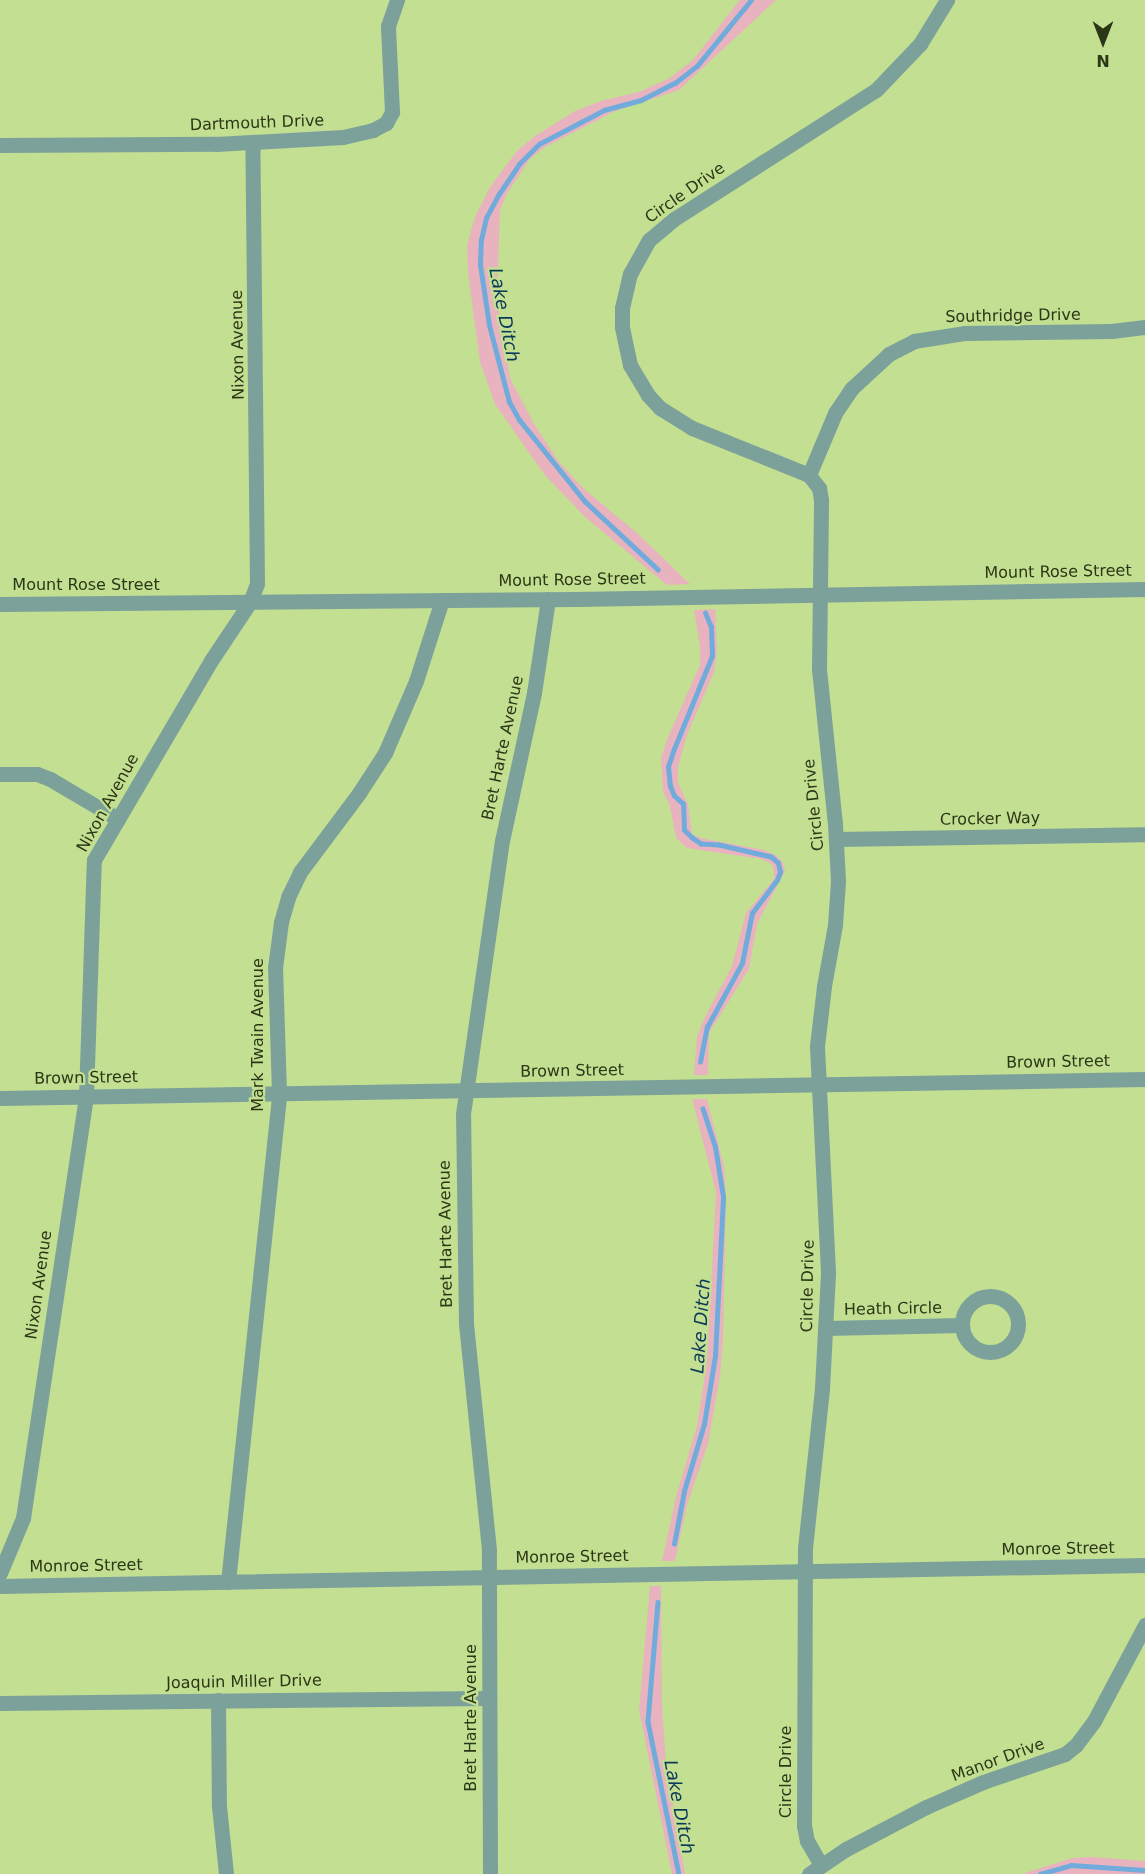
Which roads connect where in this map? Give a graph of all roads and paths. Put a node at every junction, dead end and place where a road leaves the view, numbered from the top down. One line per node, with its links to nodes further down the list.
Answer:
1 (397, 0): 3 (street, Dartmouth Drive)
2 (947, 0): 6 (street, Circle Drive)
3 (252, 142): 4 (street, Dartmouth Drive); 11 (street, Nixon Avenue)
4 (0, 145)
5 (1145, 327): 6 (street, Southridge Drive)
6 (809, 475): 8 (street, Circle Drive)
7 (1145, 589): 8 (street, Mount Rose Street)
8 (820, 595): 9 (street, Mount Rose Street); 16 (street, Circle Drive)
9 (548, 599): 10 (street, Mount Rose Street); 19 (street, Bret Harte Avenue)
10 (442, 600): 11 (street, Mount Rose Street); 20 (street, Mark Twain Avenue)
11 (250, 602): 12 (street, Mount Rose Street); 14 (street, Nixon Avenue)
12 (0, 604)
13 (0, 774): 14 (street)
14 (118, 819): 21 (street, Nixon Avenue)
15 (1145, 834): 16 (street, Crocker Way)
16 (836, 839): 18 (street, Circle Drive)
17 (1145, 1079): 18 (street, Brown Street)
18 (819, 1084): 19 (street, Brown Street); 24 (street, Circle Drive)
19 (466, 1090): 20 (street, Brown Street); 28 (street, Bret Harte Avenue)
20 (279, 1093): 21 (street, Brown Street); 29 (street, Mark Twain Avenue)
21 (86, 1097): 22 (street, Brown Street); 27 (street, Nixon Avenue)
22 (0, 1098)
23 (961, 1325): 24 (street, Heath Circle)
24 (825, 1328): 26 (street, Circle Drive)
25 (1145, 1565): 26 (street, Monroe Street)
26 (805, 1571): 28 (street, Monroe Street); 35 (street, Circle Drive)
27 (0, 1573)
28 (488, 1577): 29 (street, Monroe Street); 32 (street, Bret Harte Avenue)
29 (228, 1582): 30 (street, Monroe Street)
30 (0, 1586)
31 (1145, 1625): 35 (street, Manor Drive)
32 (488, 1698): 33 (street, Joaquin Miller Drive); 37 (street, Bret Harte Avenue)
33 (218, 1700): 34 (street, Joaquin Miller Drive); 36 (street)
34 (0, 1703)
35 (815, 1869)
36 (226, 1874)
37 (490, 1874)

